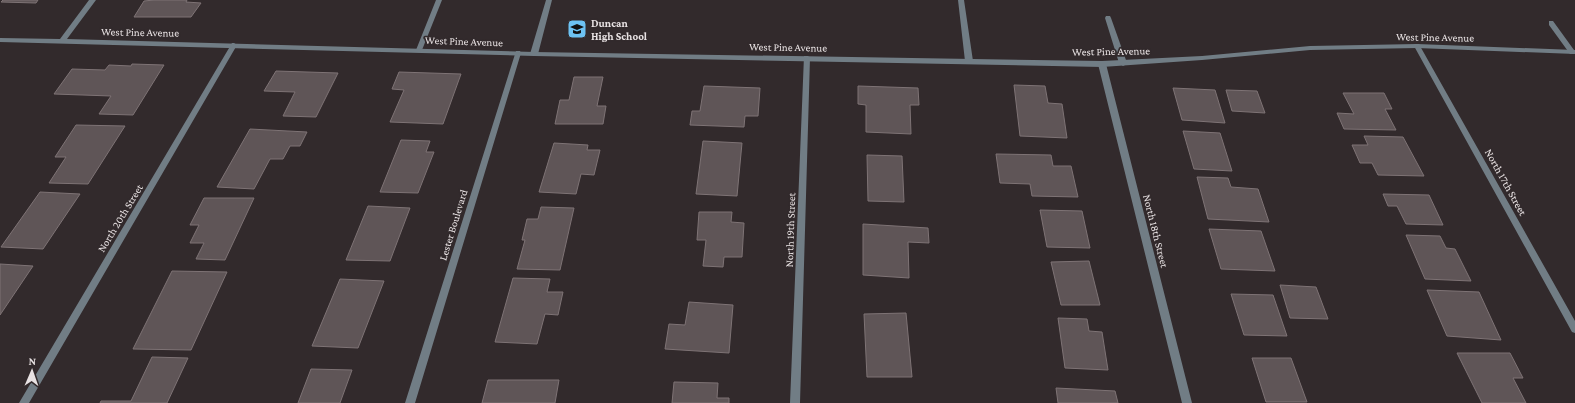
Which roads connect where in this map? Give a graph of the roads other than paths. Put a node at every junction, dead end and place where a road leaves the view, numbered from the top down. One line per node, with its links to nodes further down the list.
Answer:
1 (93, 0): 8 (street)
2 (439, 0): 11 (street)
3 (549, 0): 14 (street)
4 (961, 0): 16 (street)
5 (1108, 18): 18 (street)
6 (1551, 23): 12 (street)
7 (0, 40): 8 (street, West Pine Avenue)
8 (62, 41): 9 (street, West Pine Avenue)
9 (234, 45): 11 (street, West Pine Avenue); 20 (street, North 20th Street)
10 (1418, 46): 12 (street, West Pine Avenue); 18 (street, West Pine Avenue); 19 (street, North 17th Street)
11 (419, 50): 13 (street, West Pine Avenue)
12 (1574, 52)
13 (518, 53): 14 (street, West Pine Avenue); 21 (street, Lester Boulevard)
14 (534, 54): 15 (street, West Pine Avenue)
15 (806, 58): 16 (street, West Pine Avenue); 22 (street, North 19th Street)
16 (969, 60): 17 (street, West Pine Avenue)
17 (1102, 64): 18 (street, West Pine Avenue); 23 (street, North 18th Street)
18 (1123, 64)
19 (1575, 329)
20 (24, 403)
21 (410, 403)
22 (795, 403)
23 (1187, 403)

